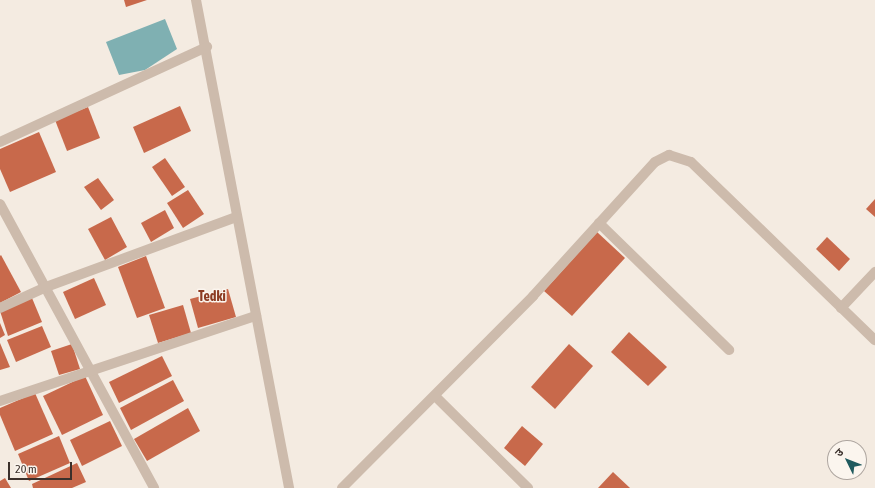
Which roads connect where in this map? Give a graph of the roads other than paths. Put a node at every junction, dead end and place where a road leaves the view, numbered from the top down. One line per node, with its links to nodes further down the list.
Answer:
1 (196, 0): 2 (street)
2 (207, 47): 3 (street); 5 (street)
3 (0, 142)
4 (0, 204): 8 (street)
5 (236, 217): 8 (street); 11 (street)
6 (599, 223): 10 (street); 13 (street); 15 (street)
7 (875, 272): 10 (street)
8 (46, 287): 9 (street); 14 (street)
9 (0, 308)
10 (841, 308): 12 (street)
11 (256, 316): 14 (street); 18 (street)
12 (875, 340)
13 (729, 350)
14 (91, 370): 16 (street); 17 (street)
15 (435, 396): 19 (street); 20 (street)
16 (0, 401)
17 (154, 488)
18 (289, 488)
19 (342, 488)
20 (528, 488)

